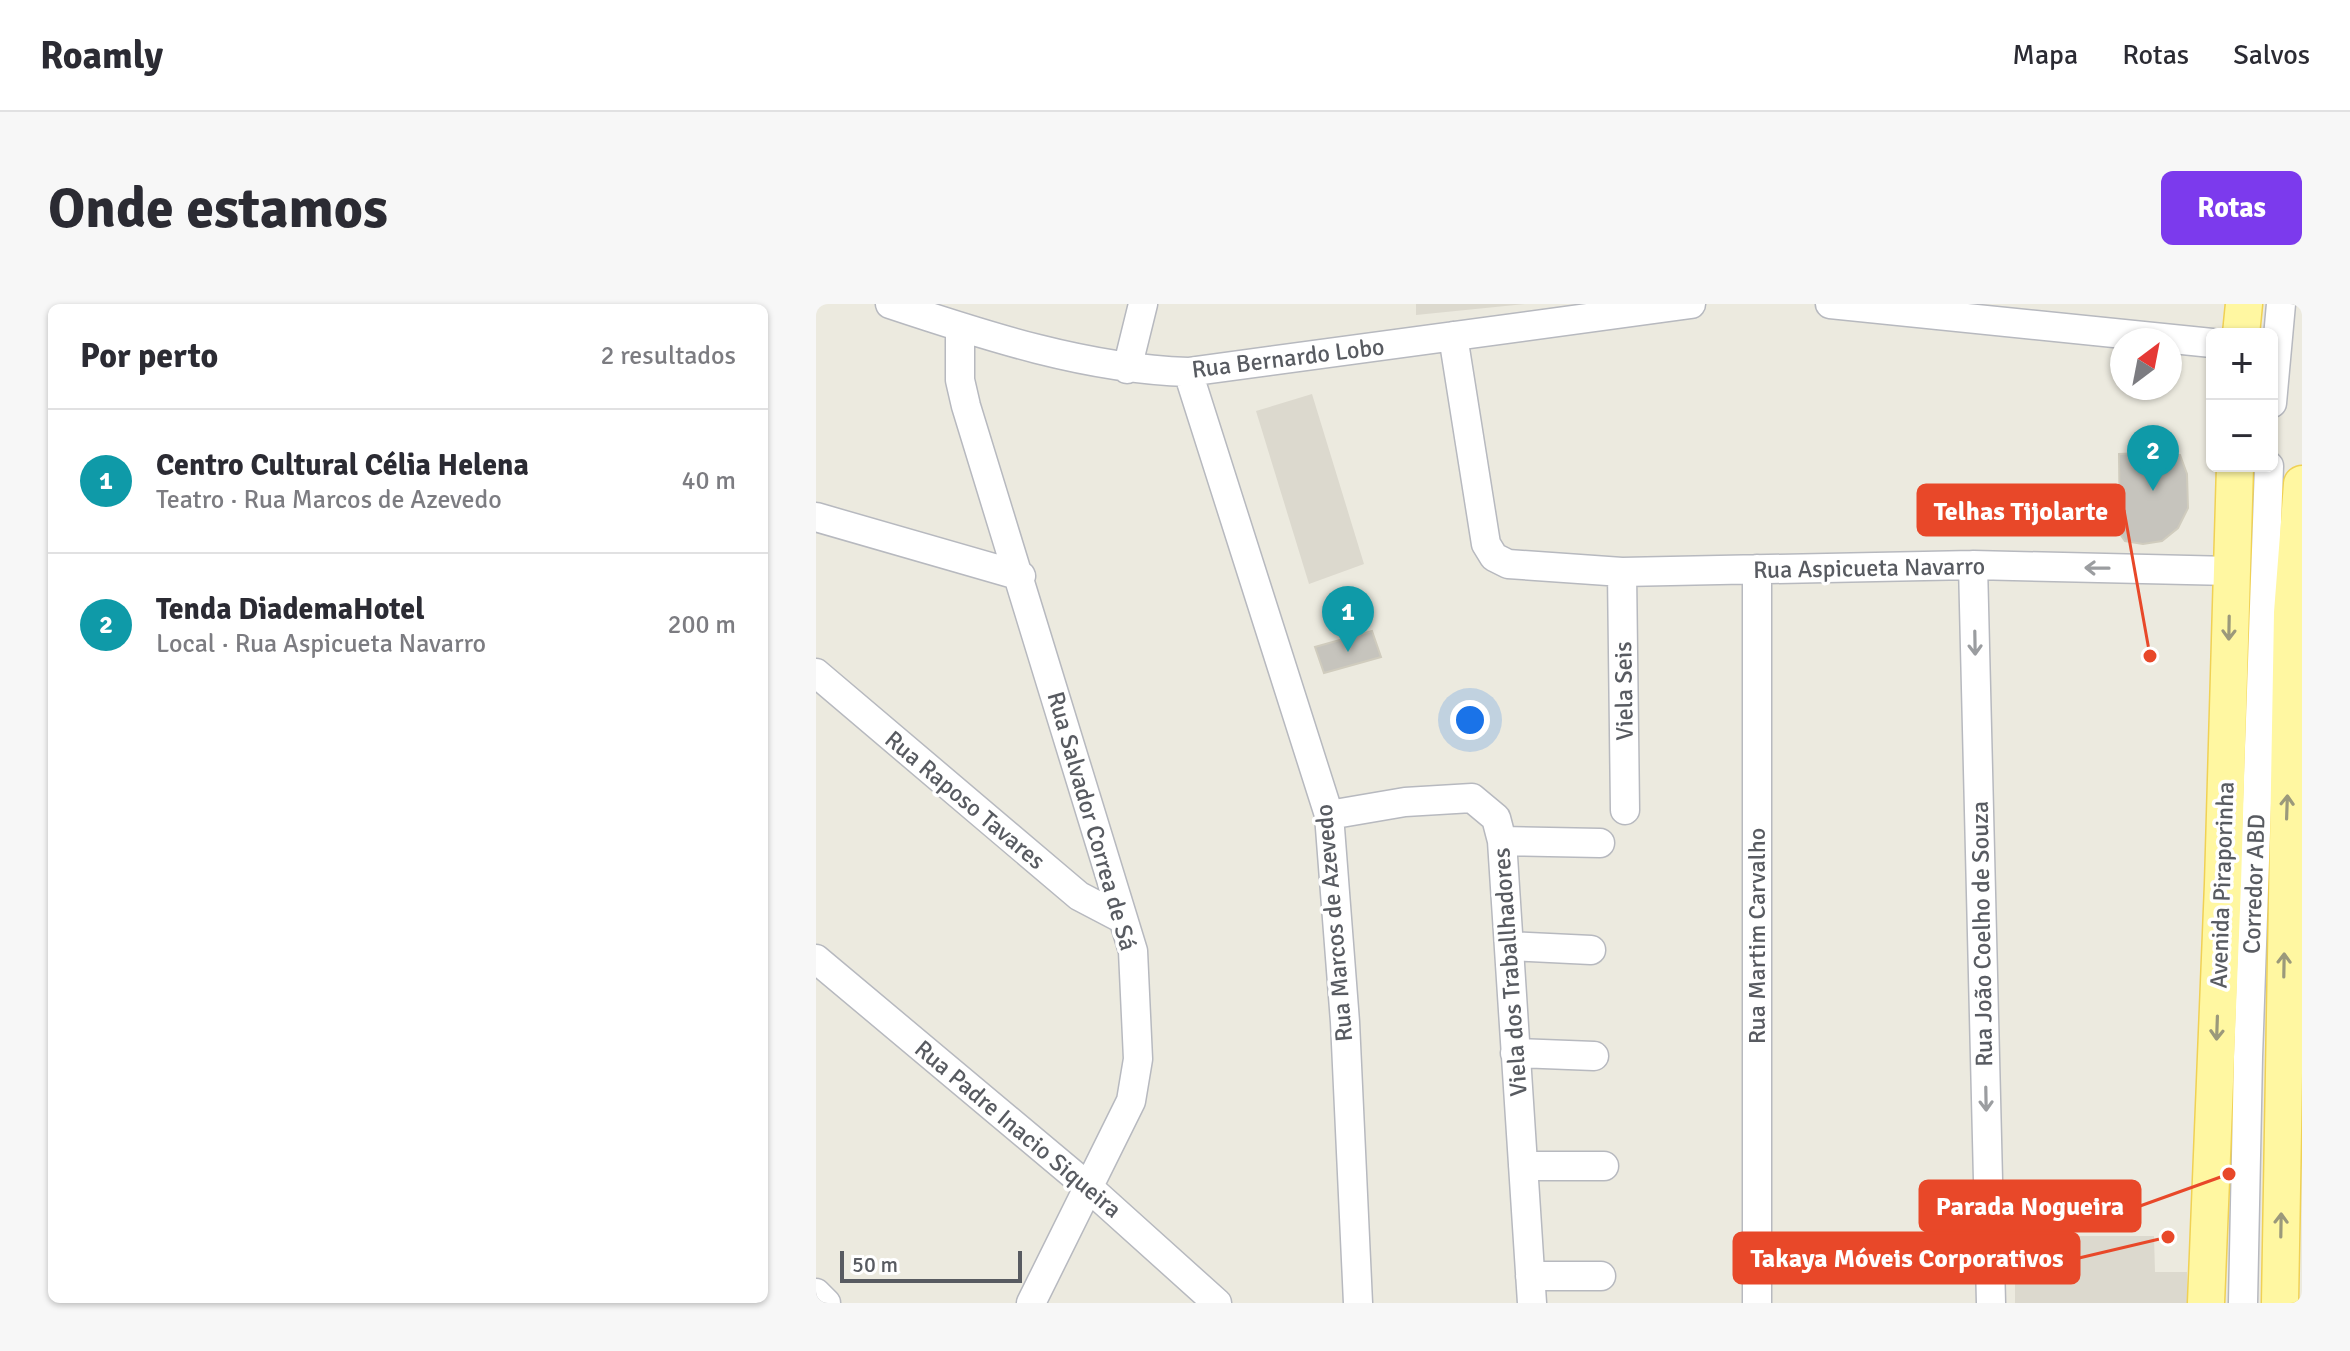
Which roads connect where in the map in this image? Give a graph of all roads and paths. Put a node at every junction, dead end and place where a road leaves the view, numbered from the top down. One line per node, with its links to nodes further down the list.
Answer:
1 (890, 304): 8 (street, Rua Bernardo Lobo)
2 (1143, 304): 12 (street)
3 (1691, 304): 10 (street, Rua Bernardo Lobo)
4 (1830, 304): 7 (street)
5 (2244, 304): 9 (main road)
6 (2281, 304): 14 (street)
7 (1983, 312): 11 (street)
8 (960, 327): 12 (street, Rua Bernardo Lobo); 23 (street, Rua Salvador Correa de Sá)
9 (2242, 328)
10 (1453, 336): 13 (street, Rua Bernardo Lobo); 22 (street, Rua Aspicueta Navarro)
11 (2206, 342)
12 (1127, 369): 13 (street, Rua Bernardo Lobo)
13 (1188, 372): 27 (street, Rua Marcos de Azevedo)
14 (2272, 400)
15 (2235, 472): 21 (main road, Avenida Piraporinha)
16 (2269, 472): 30 (street, Corredor ABD)
17 (2302, 484): 24 (main road, Avenida Piraporinha)
18 (816, 517): 23 (street)
19 (1973, 565): 20 (street, Rua Aspicueta Navarro); 21 (street, Rua Aspicueta Navarro, one-way to 19); 48 (street, Rua João Coelho de Souza, one-way to 48)
20 (1757, 569): 22 (street, Rua Aspicueta Navarro); 47 (street, Rua Martim Carvalho)
21 (2231, 571): 30 (main road, Avenida Piraporinha, one-way to 30)
22 (1622, 572): 26 (street, Viela Seis)
23 (1021, 576): 31 (street, Rua Salvador Correa de Sá)
24 (2297, 625): 30 (main road, Avenida Piraporinha, one-way to 24)
25 (816, 673): 31 (street, Rua Raposo Tavares)
26 (1625, 810)
27 (1329, 815): 28 (street, Viela dos Traballhadores); 46 (street, Rua Marcos de Azevedo)
28 (1502, 841): 29 (street); 32 (street, Viela dos Traballhadores)
29 (1600, 843)
30 (2266, 895): 49 (main road, Avenida Piraporinha, one-way to 49); 50 (street, Corredor ABD); 51 (main road, Avenida Piraporinha, one-way to 30)
31 (1121, 918): 39 (street, Rua Salvador Correa de Sá)
32 (1509, 946): 33 (street); 35 (street, Viela dos Traballhadores)
33 (1591, 950)
34 (816, 959): 39 (street, Rua Padre Inacio Siqueira)
35 (1515, 1053): 36 (street); 37 (street, Viela dos Traballhadores)
36 (1594, 1056)
37 (1523, 1166): 38 (street); 41 (street, Viela dos Traballhadores)
38 (1604, 1166)
39 (1087, 1186): 44 (street, Rua Salvador Correa de Sá); 45 (street, Rua Padre Inacio Siqueira)
40 (1601, 1276): 41 (street)
41 (1531, 1290)
42 (816, 1293): 43 (street)
43 (826, 1303)
44 (1031, 1303)
45 (1217, 1303)
46 (1358, 1303)
47 (1757, 1303)
48 (1991, 1303)
49 (2206, 1303)
50 (2243, 1303)
51 (2280, 1303)

